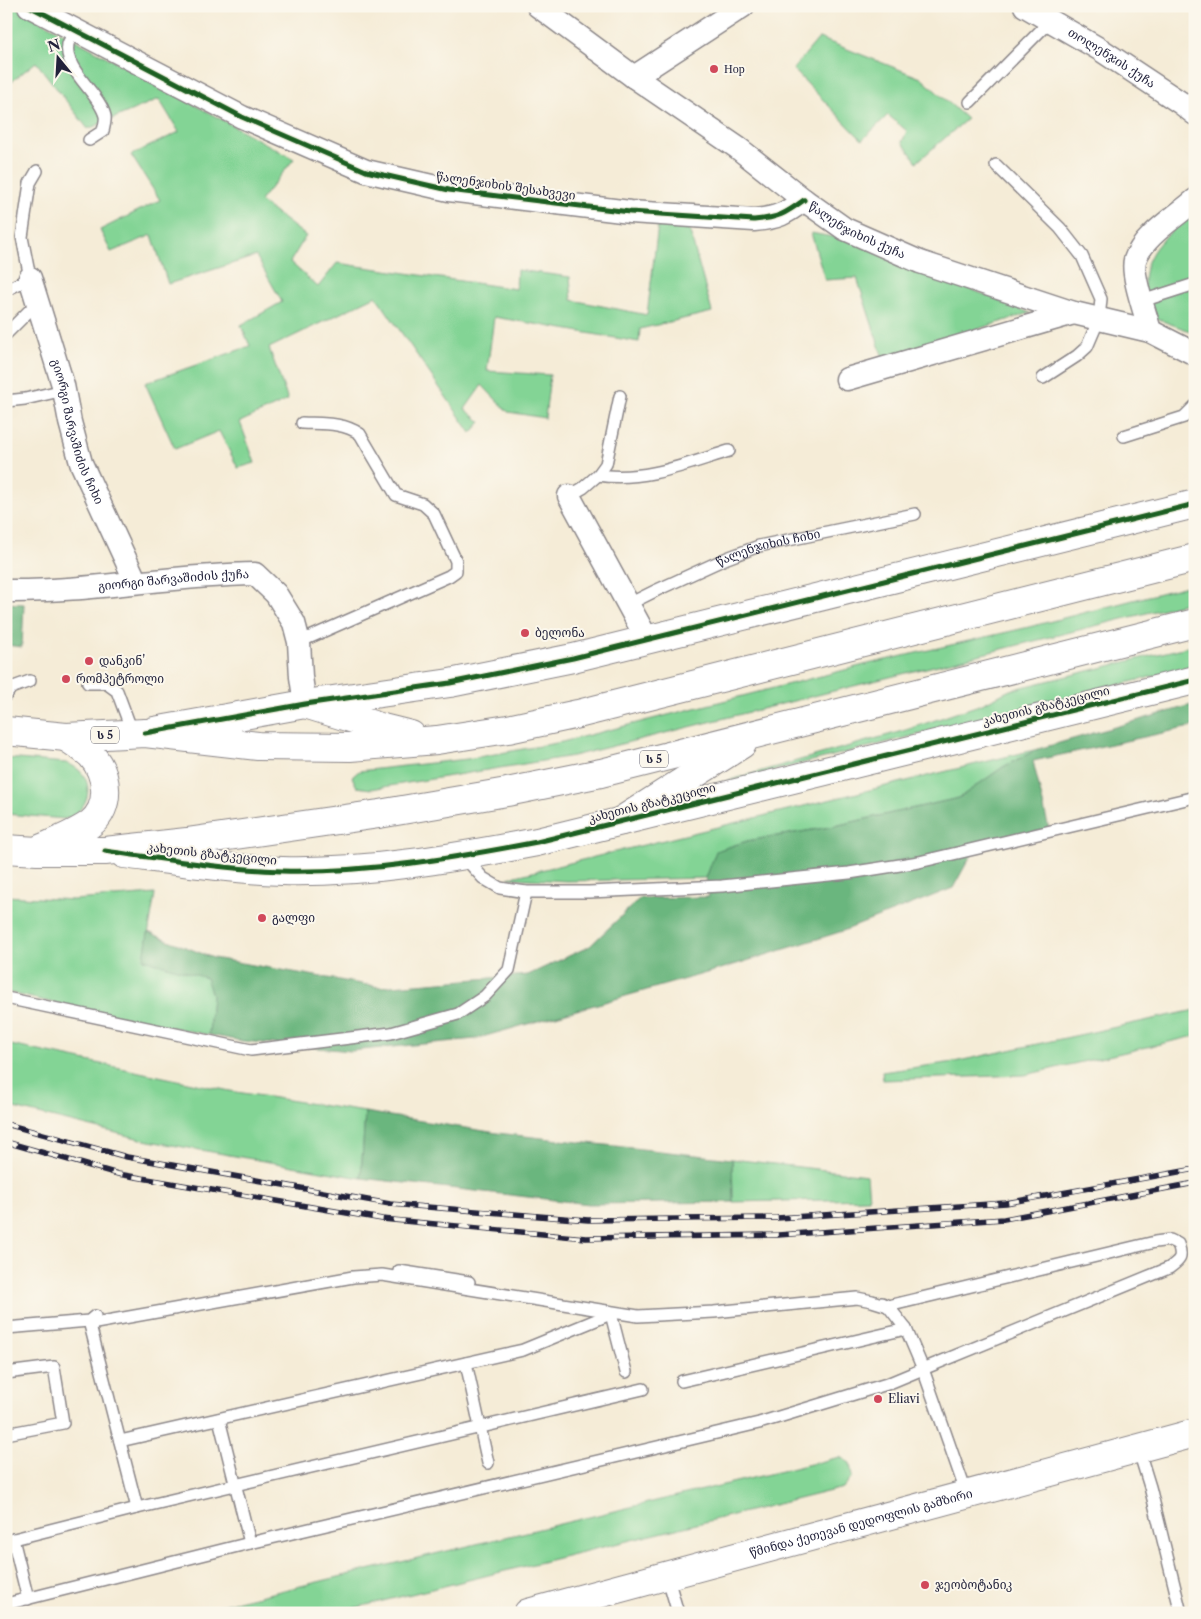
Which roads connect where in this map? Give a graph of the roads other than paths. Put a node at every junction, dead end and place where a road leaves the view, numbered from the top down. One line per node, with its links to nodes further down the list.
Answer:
1 (29, 6): 6 (street, წალენჯიხის შესახვევი)
2 (538, 6): 7 (street, წალენჯიხის ქუჩა)
3 (743, 6): 7 (street)
4 (1025, 6): 5 (street, თოლენჯის ქუჩა)
5 (1050, 21): 8 (lane); 9 (street, თოლენჯის ქუჩა)
6 (76, 31): 10 (lane); 13 (street, წალენჯიხის შესახვევი)
7 (634, 77): 13 (street, წალენჯიხის ქუჩა)
8 (970, 102)
9 (1195, 114)
10 (89, 140)
11 (996, 165): 21 (lane)
12 (37, 171): 15 (lane)
13 (804, 200): 20 (street, წალენჯიხის ქუჩა)
14 (1195, 200): 18 (street)
15 (30, 278): 17 (lane); 19 (street, გიორგი შარვაშიძის ჩიხი)
16 (1195, 284): 18 (lane)
17 (6, 290)
18 (1142, 301): 22 (street)
19 (37, 303): 23 (lane); 27 (street, გიორგი შარვაშიძის ჩიხი)
20 (1074, 313): 21 (street, წალენჯიხის ქუჩა); 26 (street)
21 (1099, 319): 22 (street, წალენჯიხის ქუჩა); 25 (lane)
22 (1150, 331): 24 (street, წალენჯიხის ქუჩა)
23 (6, 334)
24 (1195, 354)
25 (1043, 378)
26 (847, 379)
27 (64, 390): 29 (lane); 39 (street, გიორგი შარვაშიძის ჩიხი)
28 (620, 396): 34 (lane)
29 (6, 401)
30 (1195, 406): 32 (lane)
31 (302, 423): 44 (lane)
32 (1124, 436)
33 (729, 451): 34 (lane)
34 (598, 475): 35 (lane)
35 (569, 496): 41 (street)
36 (1195, 504): 43 (main road)
37 (915, 514): 41 (lane, წალენჯიხის ჩიხი)
38 (1195, 558): 54 (main road, ს 5)
39 (136, 582): 40 (street, გიორგი შარვაშიძის ქუჩა); 44 (street, გიორგი შარვაშიძის ქუჩა)
40 (6, 592)
41 (629, 604): 43 (street)
42 (1195, 623): 51 (main road, კახეთის გზატკეცილი / ს 5)
43 (647, 639): 49 (main road)
44 (299, 642): 49 (street, გიორგი შარვაშიძის ქუჩა)
45 (30, 680): 48 (lane)
46 (1195, 680): 56 (main road, კახეთის გზატკეცილი)
47 (88, 683): 52 (lane)
48 (6, 695)
49 (305, 704): 52 (main road); 54 (main road)
50 (6, 731): 53 (main road, ს 5)
51 (762, 731): 56 (main road); 59 (main road, კახეთის გზატკეცილი / ს 5)
52 (139, 733): 53 (main road, ს 5); 54 (main road, ს 5)
53 (66, 737): 58 (main road)
54 (437, 740)
55 (1195, 797): 61 (lane)
56 (621, 821): 60 (main road, კახეთის გზატკეცილი)
57 (6, 849): 58 (main road, კახეთის გზატკეცილი / ს 5)
58 (37, 851): 59 (main road, კახეთის გზატკეცილი / ს 5)
59 (106, 851): 60 (main road, კახეთის გზატკეცილი)
60 (464, 856): 61 (lane)
61 (526, 892): 62 (lane)
62 (6, 998)
63 (888, 1306): 64 (lane); 67 (lane); 69 (lane)
64 (613, 1311): 65 (lane); 68 (lane); 70 (lane)
65 (90, 1322): 66 (lane); 78 (lane)
66 (6, 1328)
67 (906, 1328): 69 (lane); 72 (lane)
68 (466, 1363): 74 (lane); 75 (lane)
69 (923, 1369): 82 (lane); 85 (lane)
70 (626, 1372)
71 (6, 1373): 77 (lane)
72 (682, 1381)
73 (644, 1390): 75 (lane)
74 (219, 1418): 78 (lane); 81 (lane)
75 (480, 1429): 80 (lane); 81 (lane)
76 (1195, 1433): 79 (main road, წმინდა ქეთევან დედოფლის გამზირი)
77 (6, 1434)
78 (120, 1441): 83 (lane)
79 (1138, 1448): 82 (main road, წმინდა ქეთევან დედოფლის გამზირი); 91 (lane)
80 (488, 1463)
81 (235, 1486): 83 (lane); 85 (lane)
82 (967, 1495): 86 (main road, წმინდა ქეთევან დედოფლის გამზირი)
83 (137, 1508): 84 (lane)
84 (10, 1540): 87 (lane)
85 (250, 1543): 87 (lane)
86 (667, 1575): 89 (main road, წმინდა ქეთევან დედოფლის გამზირი); 90 (lane)
87 (28, 1599): 88 (lane)
88 (6, 1604)
89 (528, 1613)
90 (678, 1613)
91 (1181, 1613)

